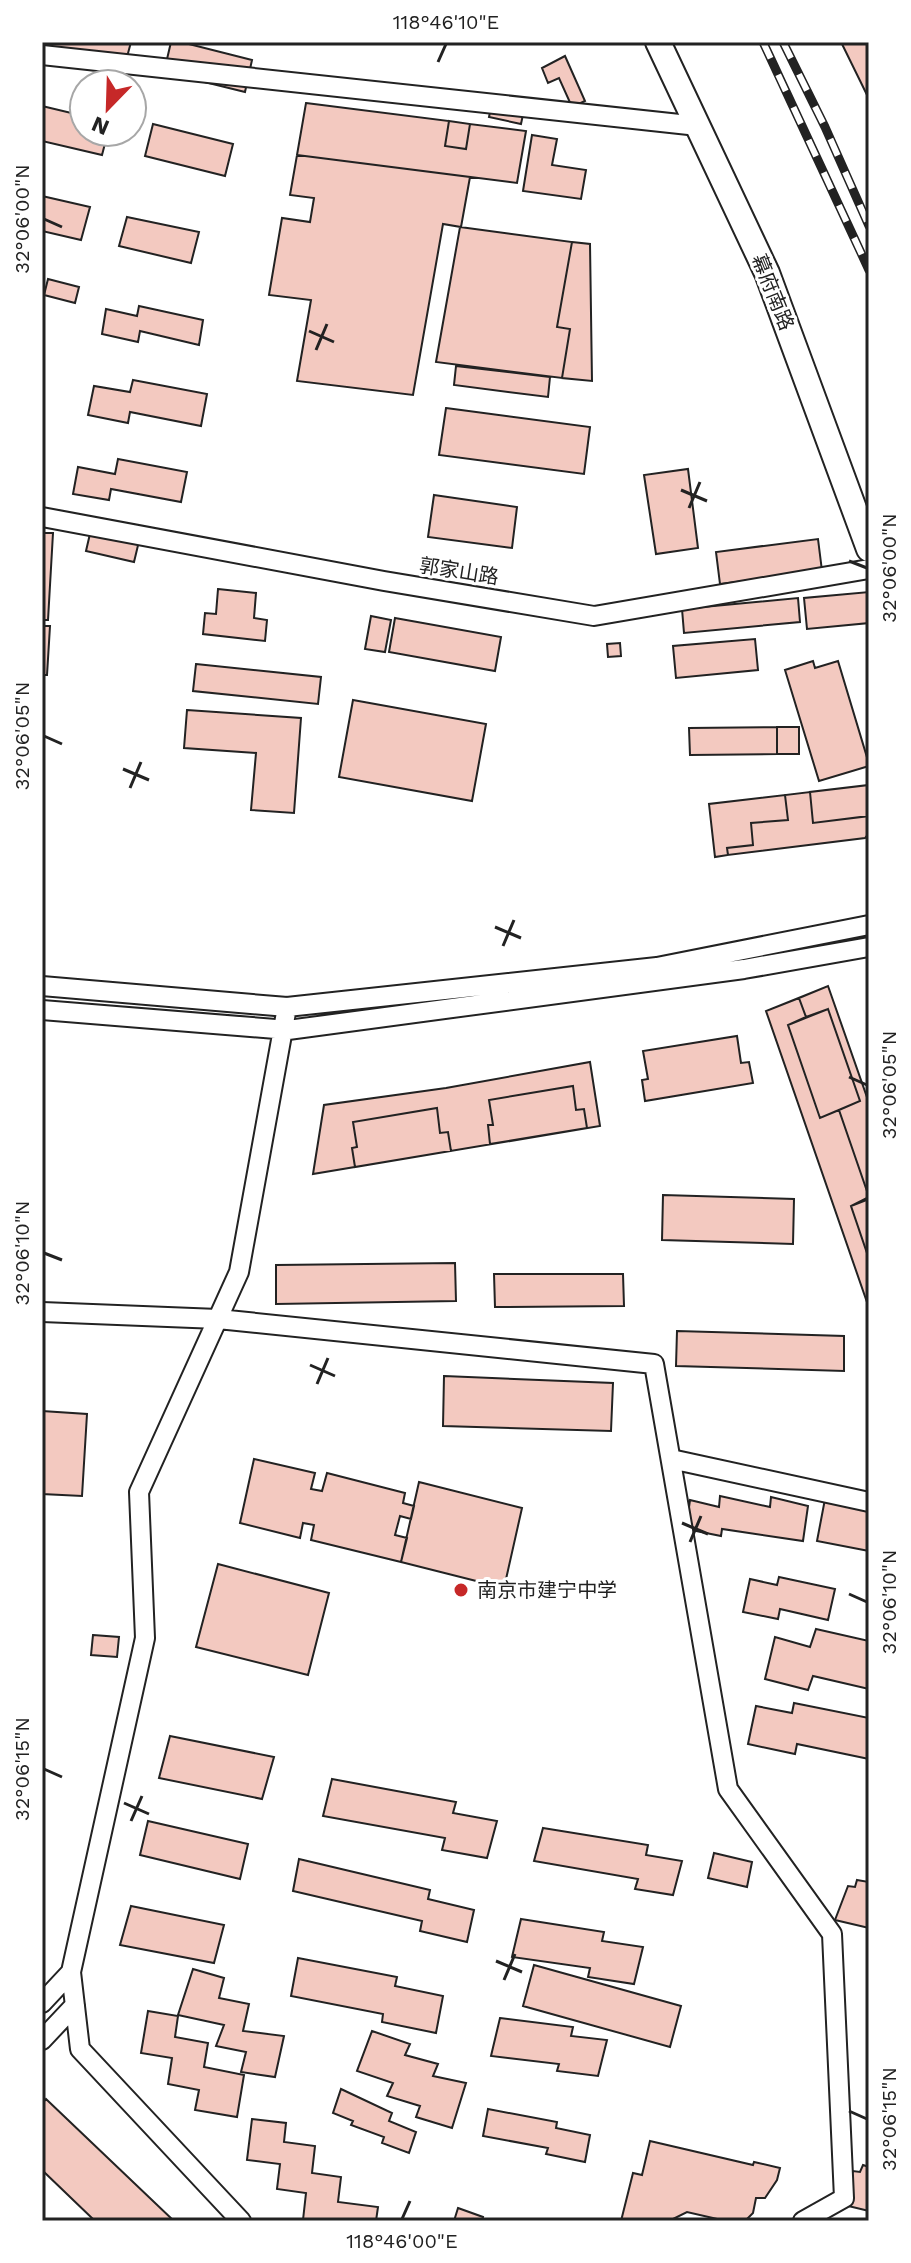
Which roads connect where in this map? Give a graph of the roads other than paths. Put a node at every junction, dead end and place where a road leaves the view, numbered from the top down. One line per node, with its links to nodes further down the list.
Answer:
1 (658, 42): 3 (street, 幕府南路)
2 (42, 55): 3 (street)
3 (698, 126): 5 (street, 幕府南路)
4 (42, 517): 6 (street, 郭家山路)
5 (869, 549)
6 (869, 569)
7 (869, 925): 10 (street)
8 (869, 947): 11 (street)
9 (42, 986): 10 (street)
10 (287, 1007): 13 (street)
11 (42, 1010)
12 (42, 1312): 13 (street)
13 (218, 1319): 14 (street); 16 (street)
14 (671, 1459): 15 (street); 21 (street)
15 (869, 1502)
16 (71, 1972): 17 (street); 18 (street)
17 (42, 2003)
18 (75, 2005): 19 (street); 20 (street)
19 (42, 2040)
20 (241, 2221)
21 (803, 2221)

